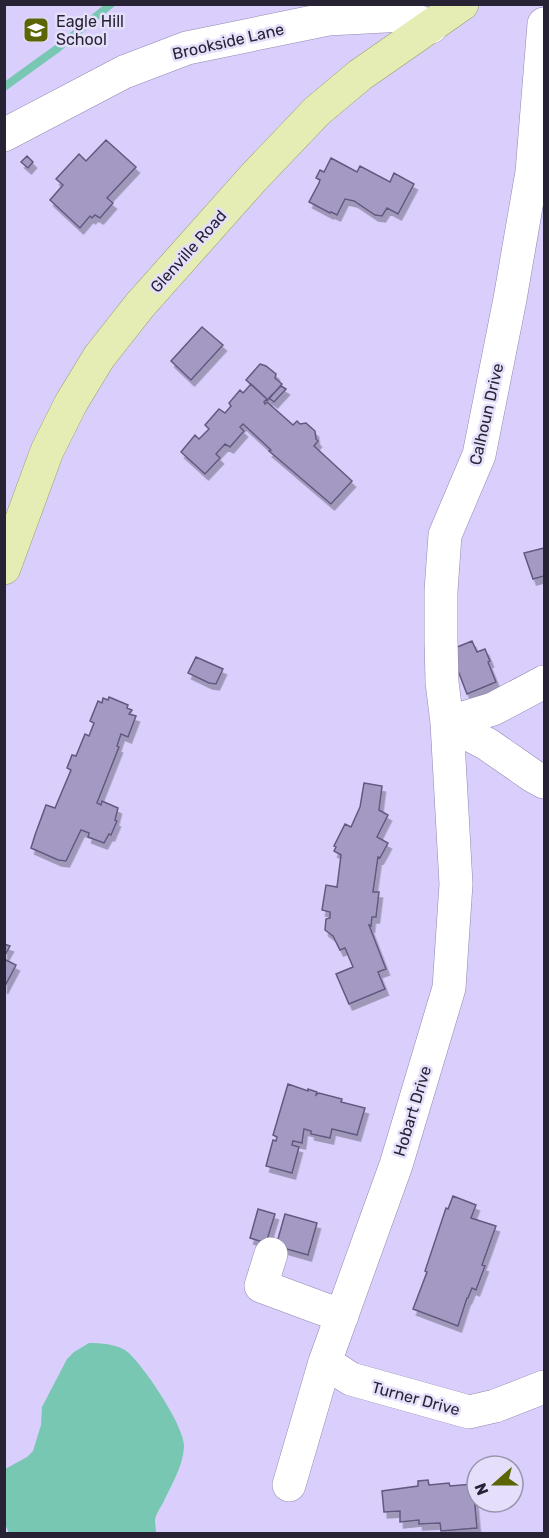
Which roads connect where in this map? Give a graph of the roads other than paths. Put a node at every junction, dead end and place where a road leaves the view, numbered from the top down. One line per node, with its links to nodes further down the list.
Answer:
1 (462, 4): 3 (main road, Glenville Road)
2 (544, 24): 7 (street, Calhoun Drive)
3 (431, 27): 4 (street, Brookside Lane); 5 (main road, Glenville Road)
4 (4, 135)
5 (4, 567)
6 (544, 682): 7 (street)
7 (447, 723): 8 (street); 10 (street, Hobart Drive)
8 (544, 782)
9 (271, 1254): 10 (street)
10 (342, 1316): 11 (street, Hobart Drive)
11 (325, 1362): 12 (street, Turner Drive); 13 (street, Hobart Drive)
12 (544, 1387)
13 (289, 1485)

